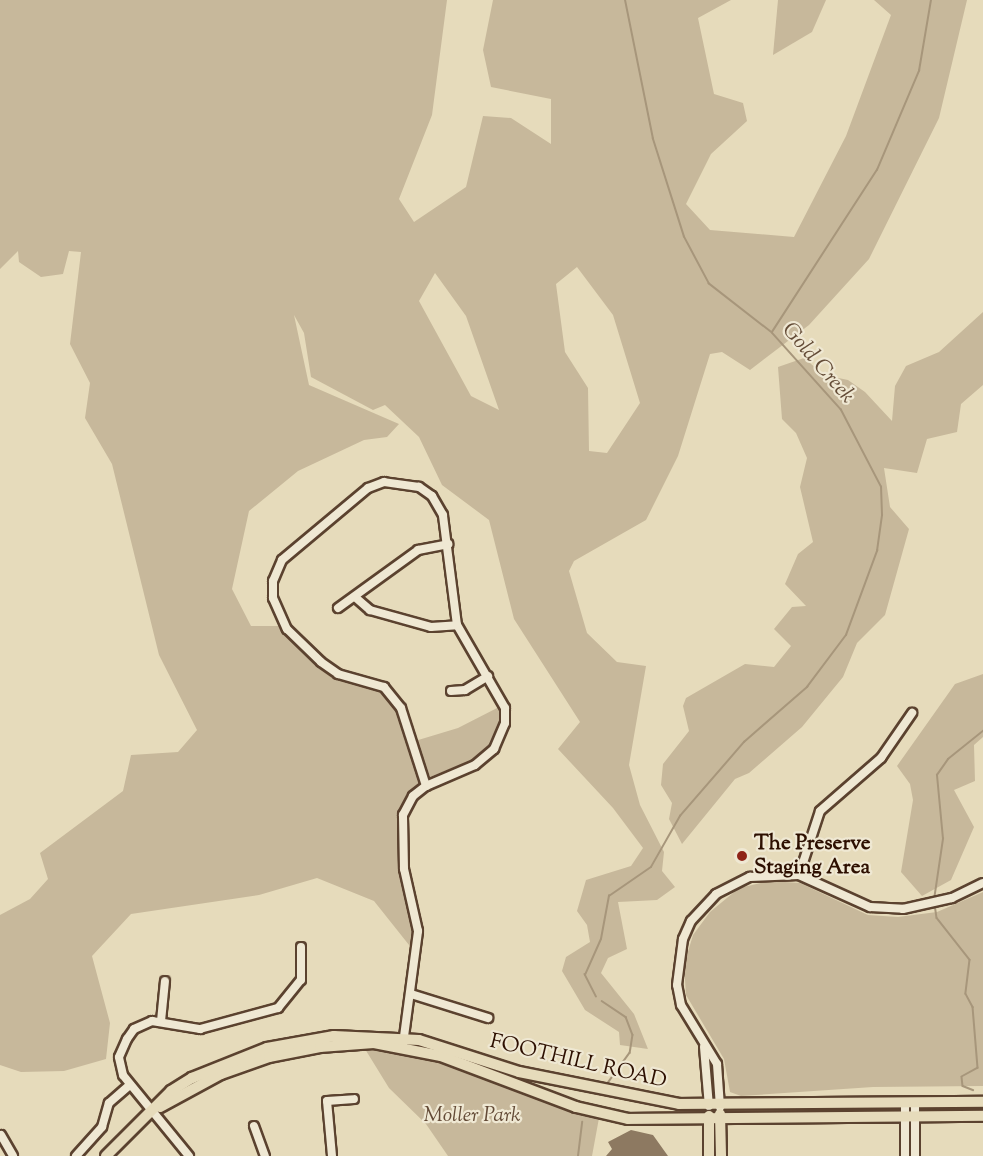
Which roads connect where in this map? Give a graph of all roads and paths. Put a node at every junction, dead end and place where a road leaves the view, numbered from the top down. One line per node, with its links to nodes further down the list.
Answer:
1 (448, 544): 2 (street); 4 (street); 8 (street)
2 (355, 597): 3 (street); 4 (street)
3 (338, 608)
4 (458, 625): 5 (street)
5 (488, 676): 6 (street); 8 (street)
6 (450, 691)
7 (912, 713): 9 (street)
8 (426, 786): 13 (street)
9 (799, 875): 10 (street); 21 (street)
10 (983, 883)
11 (301, 947): 15 (street)
12 (165, 981): 15 (street)
13 (411, 994): 14 (street); 16 (street)
14 (488, 1018)
15 (161, 1021): 17 (street)
16 (403, 1042): 21 (main road, FOOTHILL ROAD); 22 (main road, FOOTHILL ROAD); 25 (main road, FOOTHILL ROAD)
17 (130, 1085): 22 (street); 31 (street)
18 (354, 1099): 34 (street)
19 (983, 1102): 20 (main road, FOOTHILL ROAD)
20 (910, 1103): 21 (main road, FOOTHILL ROAD); 24 (street)
21 (715, 1106): 25 (main road); 26 (main road)
22 (152, 1111): 29 (street); 32 (main road, FOOTHILL ROAD)
23 (983, 1116): 24 (main road, FOOTHILL ROAD)
24 (910, 1117): 26 (main road, FOOTHILL ROAD); 37 (street); 38 (street)
25 (709, 1120): 26 (main road, FOOTHILL ROAD); 35 (main road)
26 (720, 1120): 36 (main road)
27 (254, 1126): 33 (street)
28 (1, 1135): 30 (street)
29 (187, 1155)
30 (13, 1156)
31 (76, 1156)
32 (106, 1156)
33 (265, 1156)
34 (332, 1156)
35 (709, 1156)
36 (721, 1156)
37 (905, 1156)
38 (915, 1156)

